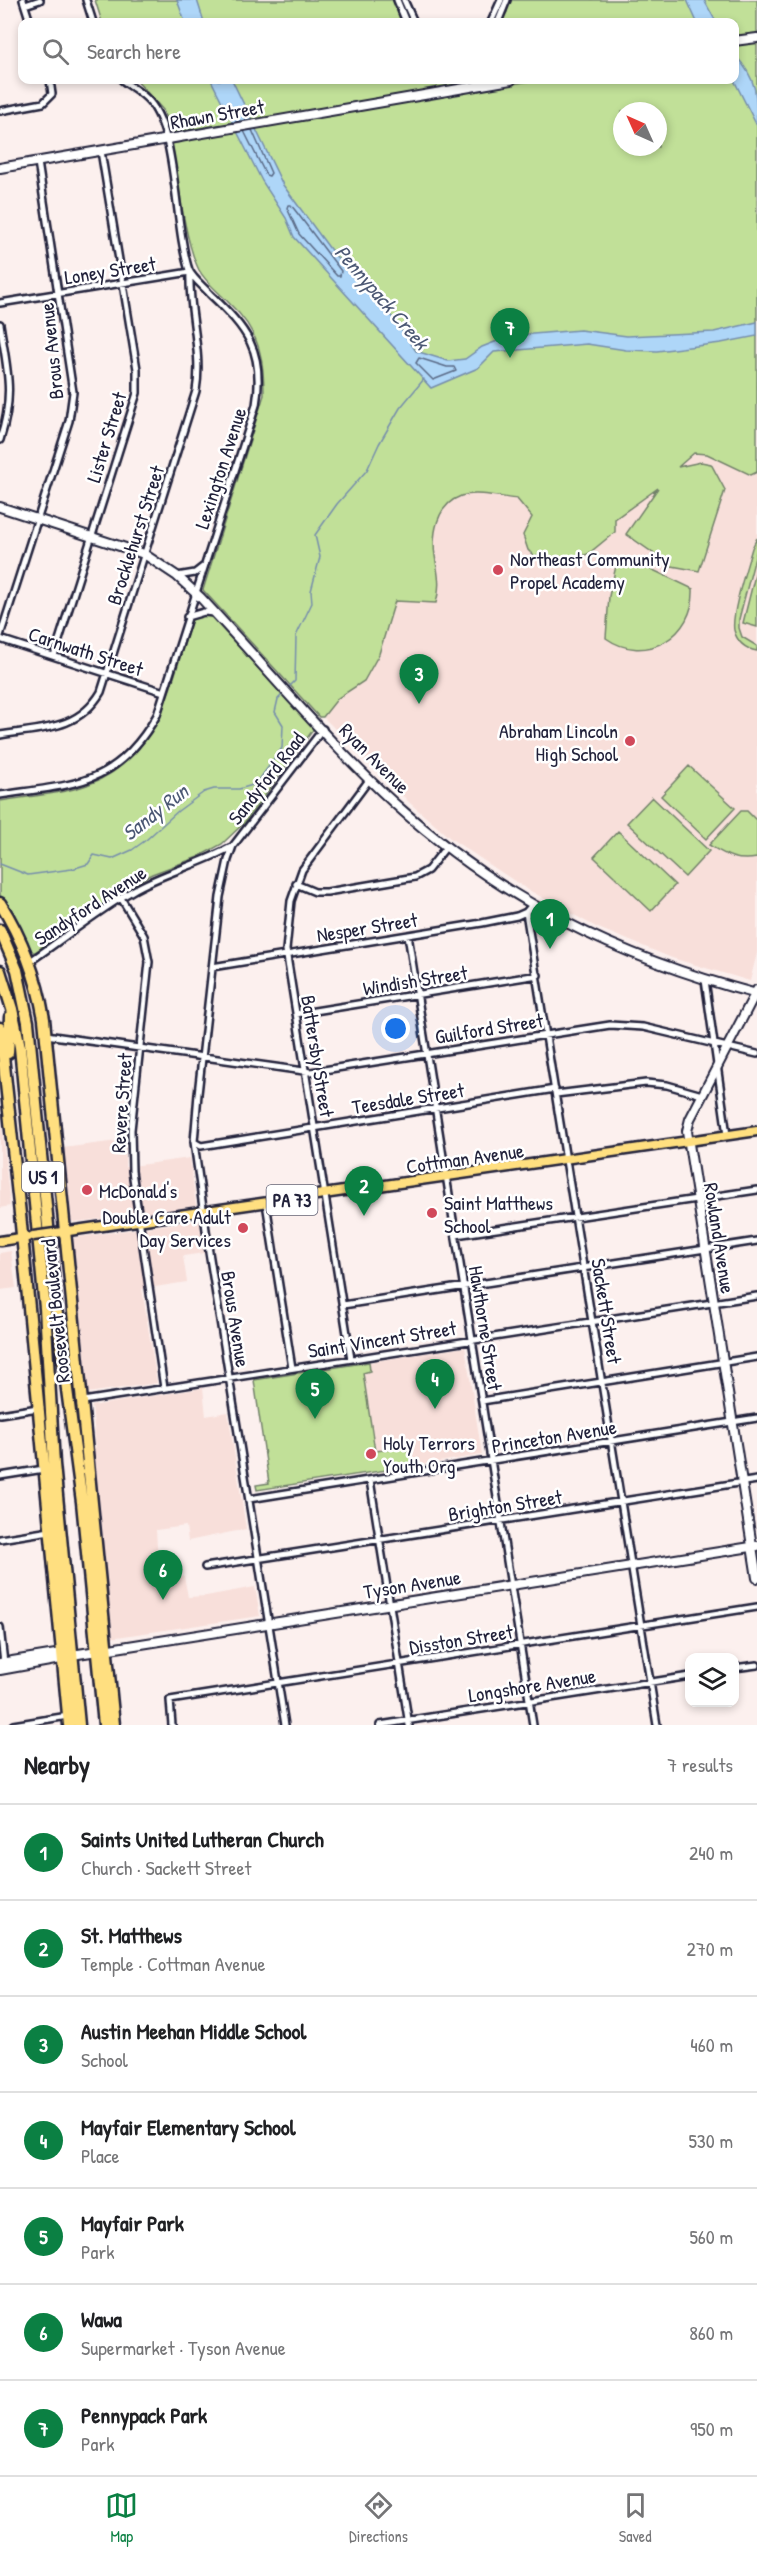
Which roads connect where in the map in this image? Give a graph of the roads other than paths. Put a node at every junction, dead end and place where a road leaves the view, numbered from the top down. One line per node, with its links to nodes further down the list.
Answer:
1 (40, 0): 7 (street)
2 (86, 0): 9 (street)
3 (397, 0): 10 (street)
4 (404, 0): 11 (street)
5 (501, 0): 12 (street)
6 (507, 0): 13 (street)
7 (24, 3): 8 (street)
8 (29, 18)
9 (92, 18)
10 (404, 18)
11 (412, 18)
12 (493, 18)
13 (500, 18)
14 (755, 38): 15 (street)
15 (739, 40)
16 (51, 84): 19 (street)
17 (127, 84): 20 (street)
18 (461, 84): 20 (street, Rhawn Street)
19 (0, 109)
20 (166, 140): 21 (street, Rhawn Street); 24 (street)
21 (101, 150): 22 (street, Rhawn Street); 25 (street, Lister Street)
22 (38, 162): 23 (street, Rhawn Street); 26 (street, Brous Avenue)
23 (0, 168)
24 (190, 272): 25 (street, Loney Street); 33 (street, Brocklehurst Street); 34 (street, Lexington Avenue)
25 (122, 283): 26 (street, Loney Street); 32 (street, Lister Street)
26 (60, 293): 27 (street, Loney Street); 31 (street, Brous Avenue)
27 (0, 303)
28 (0, 324): 29 (street)
29 (0, 440)
30 (0, 507): 31 (street, Ryan Avenue)
31 (38, 519): 32 (street, Ryan Avenue); 39 (street, Brous Avenue)
32 (91, 536): 33 (street, Ryan Avenue); 40 (street, Lister Street)
33 (144, 554): 35 (street, Ryan Avenue); 41 (street, Brocklehurst Street)
34 (205, 565): 35 (street); 36 (street, Lexington Avenue)
35 (177, 576): 36 (street, Ryan Avenue)
36 (196, 592): 37 (street, Ryan Avenue); 38 (street, Lexington Avenue)
37 (215, 613): 38 (street); 43 (street, Ryan Avenue)
38 (187, 617): 42 (street, Lexington Avenue)
39 (0, 637): 40 (street, Carnwath Street)
40 (54, 656): 41 (street, Carnwath Street)
41 (107, 674): 42 (street, Carnwath Street); 44 (street, Brocklehurst Street)
42 (164, 692): 46 (street, Lexington Avenue)
43 (323, 729): 45 (street, Ryan Avenue); 47 (street, Sandyford Road)
44 (0, 735)
45 (369, 780): 48 (street, Ryan Avenue); 49 (street, Battersby Street)
46 (0, 795)
47 (233, 846): 50 (street, Sandyford Avenue); 58 (street, Brous Avenue)
48 (446, 847): 49 (street); 52 (street, Ryan Avenue)
49 (296, 884): 56 (street, Battersby Street)
50 (121, 898): 57 (street, Sandyford Avenue); 71 (street, Revere Street)
51 (0, 903): 57 (highway, Roosevelt Boulevard / US 1)
52 (532, 905): 53 (street); 61 (street, Ryan Avenue)
53 (526, 912): 55 (street, Nesper Street); 60 (street, Sackett Street)
54 (0, 930): 122 (highway, Roosevelt Boulevard / US 1)
55 (408, 935): 56 (street, Nesper Street); 63 (street, Hawthorne Street)
56 (287, 955): 58 (street, Nesper Street); 65 (street, Battersby Street)
57 (29, 962): 68 (highway, Roosevelt Boulevard / US 1)
58 (212, 967): 74 (street, Brous Avenue)
59 (0, 971): 64 (highway, Roosevelt Boulevard / US 1)
60 (538, 975): 63 (street, Windish Street); 67 (street, Sackett Street)
61 (705, 980): 62 (street, Ryan Avenue); 69 (street)
62 (756, 992): 70 (street, Rowland Avenue)
63 (418, 994): 65 (street, Windish Street); 72 (street, Hawthorne Street)
64 (9, 996): 77 (highway); 142 (highway, Roosevelt Boulevard / US 1)
65 (296, 1014): 76 (street, Battersby Street)
66 (0, 1028): 77 (highway, Roosevelt Boulevard / US 1)
67 (547, 1034): 69 (street, Guilford Street); 72 (street, Guilford Street); 78 (street, Sackett Street)
68 (46, 1035): 71 (street, Guilford Street); 95 (highway, Roosevelt Boulevard / US 1)
69 (715, 1045): 70 (street, Guilford Street); 75 (street)
70 (728, 1046): 73 (street, Guilford Street); 75 (street, Rowland Avenue)
71 (141, 1048): 74 (street, Guilford Street); 94 (street, Revere Street)
72 (427, 1053): 76 (street, Guilford Street); 80 (street, Hawthorne Street)
73 (757, 1054)
74 (202, 1057): 76 (street, Guilford Street); 85 (street, Brous Avenue)
75 (717, 1066): 79 (street, Rowland Avenue); 83 (street)
76 (305, 1071): 81 (street, Battersby Street)
77 (7, 1076): 97 (highway, Roosevelt Boulevard / US 1)
78 (556, 1092): 79 (street, Teesdale Street); 80 (street, Teesdale Street); 86 (street, Sackett Street)
79 (702, 1095): 84 (street, Rowland Avenue)
80 (436, 1108): 81 (street, Teesdale Street); 87 (street, Hawthorne Street)
81 (314, 1128): 85 (street, Teesdale Street); 89 (street, Battersby Street)
82 (757, 1131): 83 (main road, Cottman Avenue / PA 73)
83 (727, 1135): 84 (main road, Cottman Avenue / PA 73)
84 (687, 1141): 86 (main road, Cottman Avenue / PA 73); 90 (street, Rowland Avenue)
85 (194, 1142): 92 (street, Brous Avenue)
86 (567, 1159): 87 (main road, Cottman Avenue / PA 73); 93 (street, Sackett Street)
87 (447, 1177): 89 (main road, Cottman Avenue / PA 73); 96 (street, Hawthorne Street)
88 (757, 1190): 90 (street)
89 (325, 1195): 91 (main road, Cottman Avenue / PA 73); 105 (street, Battersby Street)
90 (697, 1200): 93 (street); 100 (street, Rowland Avenue)
91 (266, 1203): 92 (main road, Cottman Avenue / PA 73); 111 (street)
92 (204, 1211): 94 (main road, Cottman Avenue / PA 73); 113 (street, Brous Avenue)
93 (576, 1217): 96 (street); 101 (street, Sackett Street)
94 (138, 1221): 95 (main road, Cottman Avenue / PA 73); 115 (street, Revere Street)
95 (60, 1232): 97 (main road, Cottman Avenue / PA 73, bridge); 112 (highway, Roosevelt Boulevard / US 1)
96 (456, 1235): 102 (street, Hawthorne Street)
97 (27, 1237): 98 (main road, Cottman Avenue / PA 73); 118 (highway, Roosevelt Boulevard / US 1)
98 (0, 1241)
99 (757, 1241): 100 (street)
100 (705, 1249): 101 (street); 104 (street, Rowland Avenue)
101 (584, 1268): 102 (street); 106 (street, Sackett Street)
102 (464, 1286): 105 (street); 107 (street, Hawthorne Street)
103 (757, 1296): 104 (street, Saint Vincent Street)
104 (713, 1303): 106 (street, Saint Vincent Street); 110 (street, Rowland Avenue)
105 (343, 1305): 109 (street, Battersby Street)
106 (593, 1322): 107 (street, Saint Vincent Street); 114 (street, Sackett Street)
107 (472, 1340): 109 (street, Saint Vincent Street); 117 (street, Hawthorne Street)
108 (757, 1357): 110 (street)
109 (351, 1359): 111 (street, Saint Vincent Street)
110 (723, 1363): 114 (street); 121 (street, Rowland Avenue)
111 (292, 1368): 113 (street, Saint Vincent Street)
112 (78, 1369): 116 (highway, Roosevelt Boulevard / US 1); 122 (highway)
113 (230, 1378): 115 (street, Saint Vincent Street); 130 (street, Brous Avenue)
114 (603, 1382): 117 (street); 123 (street, Sackett Street)
115 (164, 1388): 116 (street, Saint Vincent Street)
116 (83, 1401): 149 (highway, Roosevelt Boulevard / US 1)
117 (482, 1401): 124 (street, Hawthorne Street)
118 (38, 1408): 119 (street); 125 (highway, Roosevelt Boulevard / US 1)
119 (0, 1414)
120 (757, 1418): 121 (street, Princeton Avenue)
121 (732, 1422): 123 (street, Princeton Avenue); 129 (street, Rowland Avenue)
122 (73, 1428): 149 (highway, Roosevelt Boulevard / US 1)
123 (612, 1442): 124 (street, Princeton Avenue); 131 (street, Sackett Street)
124 (492, 1461): 127 (street, Princeton Avenue); 132 (street, Hawthorne Street)
125 (44, 1469): 126 (street); 133 (highway, Roosevelt Boulevard / US 1)
126 (0, 1476)
127 (370, 1480): 130 (street, Princeton Avenue); 135 (street)
128 (757, 1480): 129 (street, Brighton Street)
129 (742, 1483): 131 (street, Brighton Street); 136 (street, Rowland Avenue)
130 (249, 1499): 137 (street, Brous Avenue)
131 (622, 1502): 132 (street, Brighton Street); 138 (street, Sackett Street)
132 (501, 1521): 135 (street, Brighton Street); 141 (street, Hawthorne Street)
133 (50, 1531): 134 (street); 142 (highway); 150 (highway, Roosevelt Boulevard / US 1)
134 (0, 1539)
135 (380, 1540): 137 (street, Brighton Street); 143 (street)
136 (754, 1546): 138 (street, Tyson Avenue); 140 (street, Rowland Avenue)
137 (259, 1559): 139 (street, Brighton Street); 145 (street, Brous Avenue)
138 (632, 1566): 141 (street, Tyson Avenue); 146 (street, Sackett Street)
139 (205, 1568)
140 (757, 1578)
141 (510, 1585): 143 (street, Tyson Avenue); 148 (street, Hawthorne Street)
142 (67, 1596): 150 (highway, Roosevelt Boulevard / US 1)
143 (390, 1604): 145 (street, Tyson Avenue); 151 (street)
144 (757, 1607): 146 (street, Disston Street)
145 (269, 1623): 149 (street, Tyson Avenue); 157 (street, Brous Avenue)
146 (641, 1625): 148 (street, Disston Street); 156 (street, Sackett Street)
147 (0, 1627): 152 (street)
148 (520, 1645): 151 (street, Disston Street); 158 (street, Hawthorne Street)
149 (102, 1650): 150 (street, Tyson Avenue); 163 (highway, Roosevelt Boulevard / US 1); 164 (highway, Roosevelt Boulevard / US 1)
150 (66, 1656): 152 (street, Tyson Avenue); 159 (highway, Roosevelt Boulevard / US 1); 162 (highway, Roosevelt Boulevard / US 1)
151 (399, 1664): 157 (street, Disston Street); 160 (street)
152 (1, 1665)
153 (757, 1665): 154 (street)
154 (739, 1667)
155 (685, 1677): 156 (street, Longshore Avenue)
156 (650, 1682): 158 (street, Longshore Avenue); 169 (street, Sackett Street)
157 (279, 1683): 165 (street, Disston Street); 166 (street, Brous Avenue)
158 (529, 1701): 160 (street, Longshore Avenue); 168 (street, Hawthorne Street)
159 (68, 1721): 161 (street)
160 (409, 1723): 167 (street, Longshore Avenue)
161 (13, 1725)
162 (79, 1725)
163 (104, 1725)
164 (114, 1725)
165 (172, 1725)
166 (285, 1725)
167 (380, 1725)
168 (533, 1725)
169 (657, 1725)

